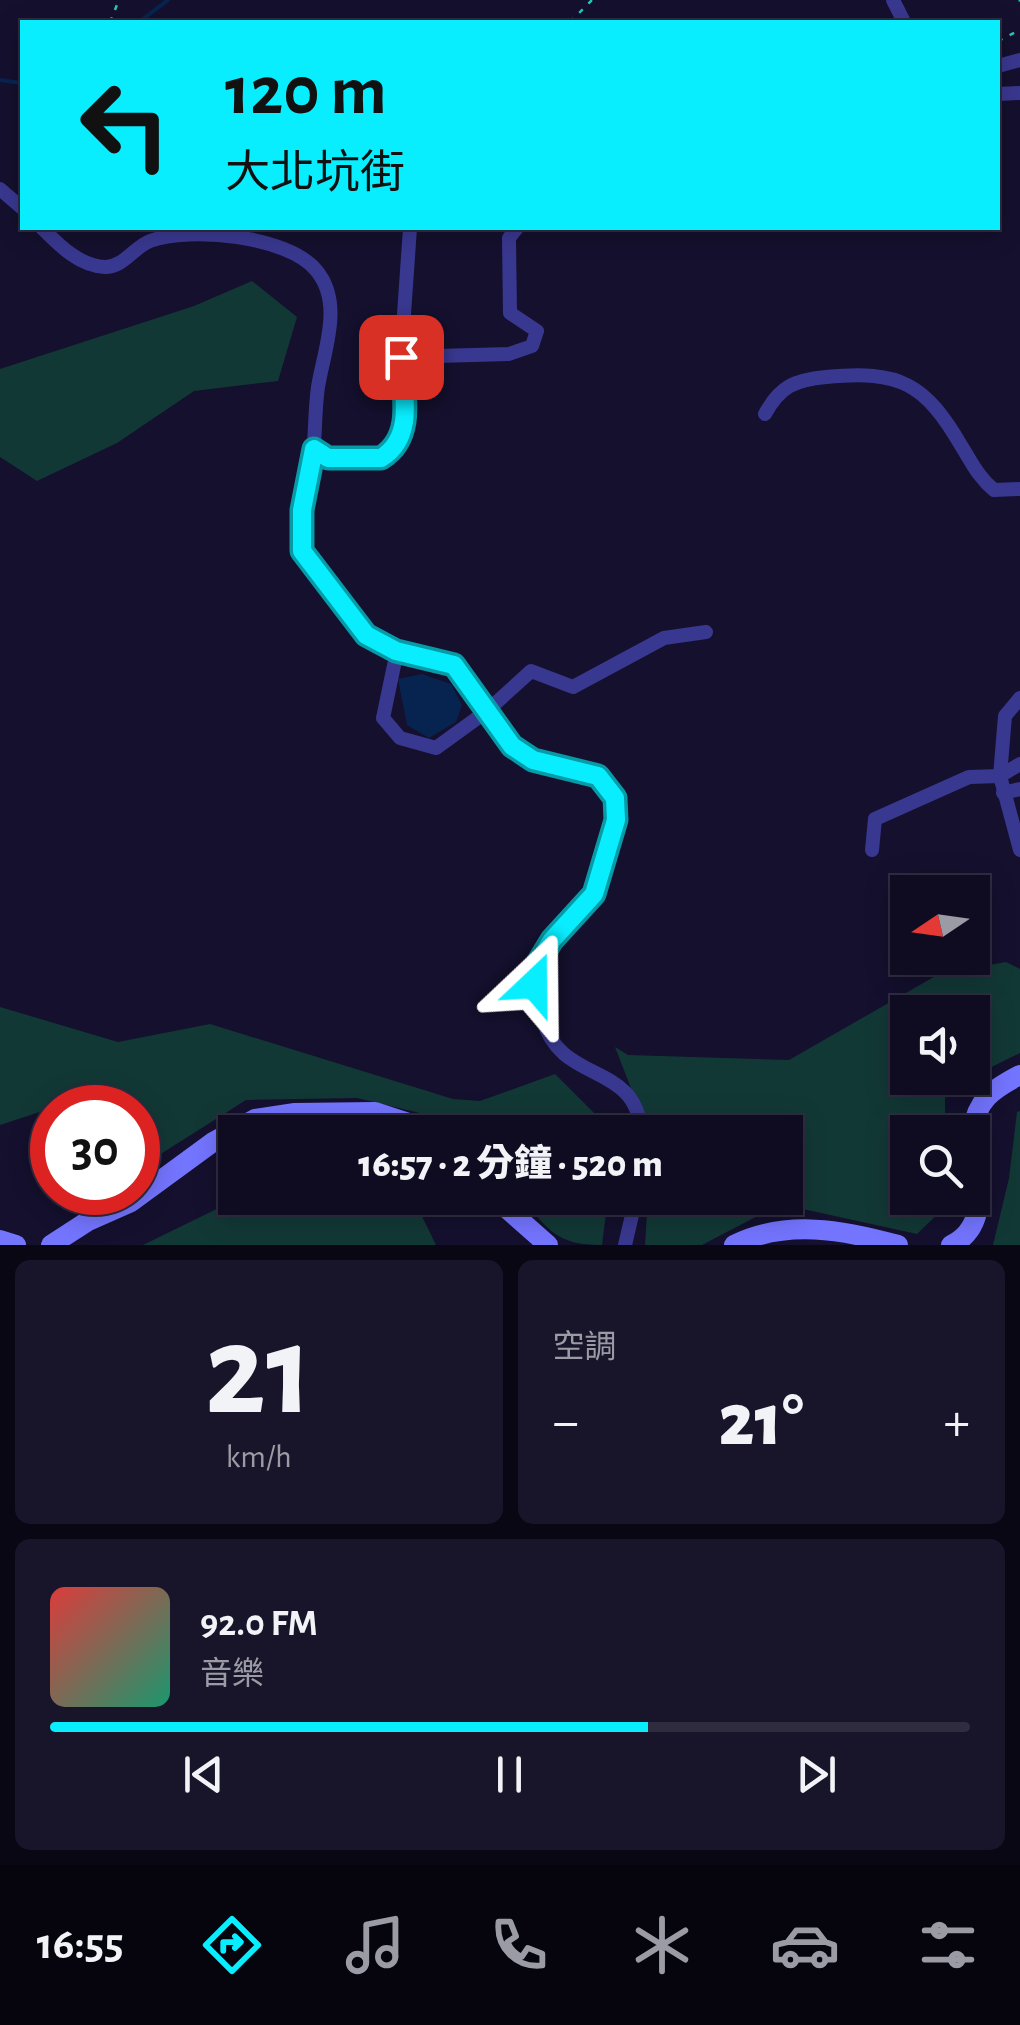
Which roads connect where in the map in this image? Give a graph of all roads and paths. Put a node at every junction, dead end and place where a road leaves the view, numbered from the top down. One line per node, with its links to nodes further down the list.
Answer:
1 (592, 0): 2 (path)
2 (572, 20)
3 (0, 189): 4 (street)
4 (20, 206)
5 (44, 230): 10 (street)
6 (412, 230): 8 (street)
7 (515, 230): 8 (street)
8 (401, 357): 10 (street)
9 (766, 414): 11 (street)
10 (314, 449): 13 (street)
11 (1020, 489)
12 (706, 632): 15 (street)
13 (396, 651): 15 (street); 15 (street)
14 (1020, 698): 17 (street)
15 (488, 711): 25 (street)
16 (1020, 764): 17 (street)
17 (1000, 776): 19 (street); 20 (street)
18 (1020, 789): 19 (street)
19 (1003, 794): 21 (street)
20 (872, 850)
21 (1020, 850)
22 (1020, 1075): 26 (street)
23 (284, 1115): 24 (street)
24 (384, 1115)
25 (640, 1115)
26 (975, 1115)
27 (218, 1139): 33 (street)
28 (514, 1215): 34 (street)
29 (632, 1215): 35 (street)
30 (974, 1215): 38 (street)
31 (0, 1240): 32 (street)
32 (16, 1245)
33 (51, 1245)
34 (548, 1245)
35 (625, 1245)
36 (734, 1245): 37 (street)
37 (898, 1245)
38 (951, 1245)

